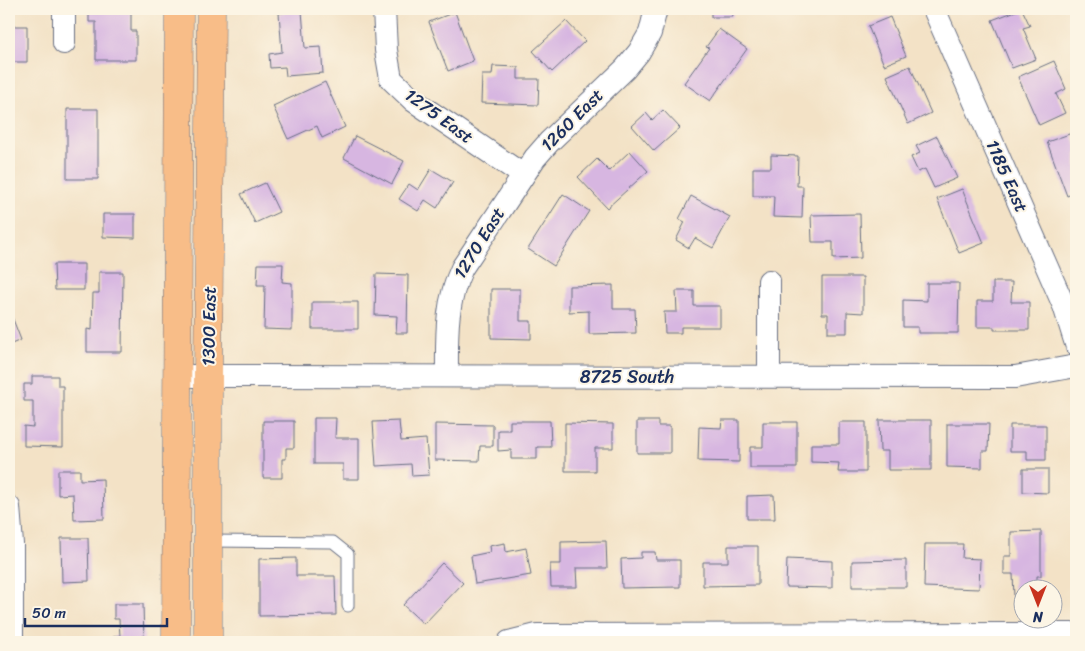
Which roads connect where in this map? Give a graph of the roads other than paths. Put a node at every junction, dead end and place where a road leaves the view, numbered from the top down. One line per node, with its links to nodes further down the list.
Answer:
1 (64, 9): 7 (street)
2 (179, 9): 12 (main road, 1300 East)
3 (211, 9): 13 (main road, 1300 East)
4 (384, 9): 8 (street, 1275 East)
5 (656, 9): 8 (street, 1260 East)
6 (934, 9): 10 (street, 1185 East)
7 (64, 43)
8 (523, 175): 14 (street, 1270 East)
9 (769, 281): 15 (street)
10 (1076, 344)
11 (1076, 366): 15 (street, 8725 South)
12 (177, 376): 13 (street, 8725 South); 22 (main road, 1300 East)
13 (208, 376): 14 (street, 8725 South); 17 (main road, 1300 East)
14 (447, 376): 15 (street, 8725 South)
15 (769, 377)
16 (9, 508): 18 (street)
17 (209, 541): 19 (lane); 23 (main road, 1300 East)
18 (10, 589): 21 (street)
19 (348, 606)
20 (1076, 634): 24 (street)
21 (12, 642)
22 (176, 642)
23 (208, 642)
24 (509, 642)

